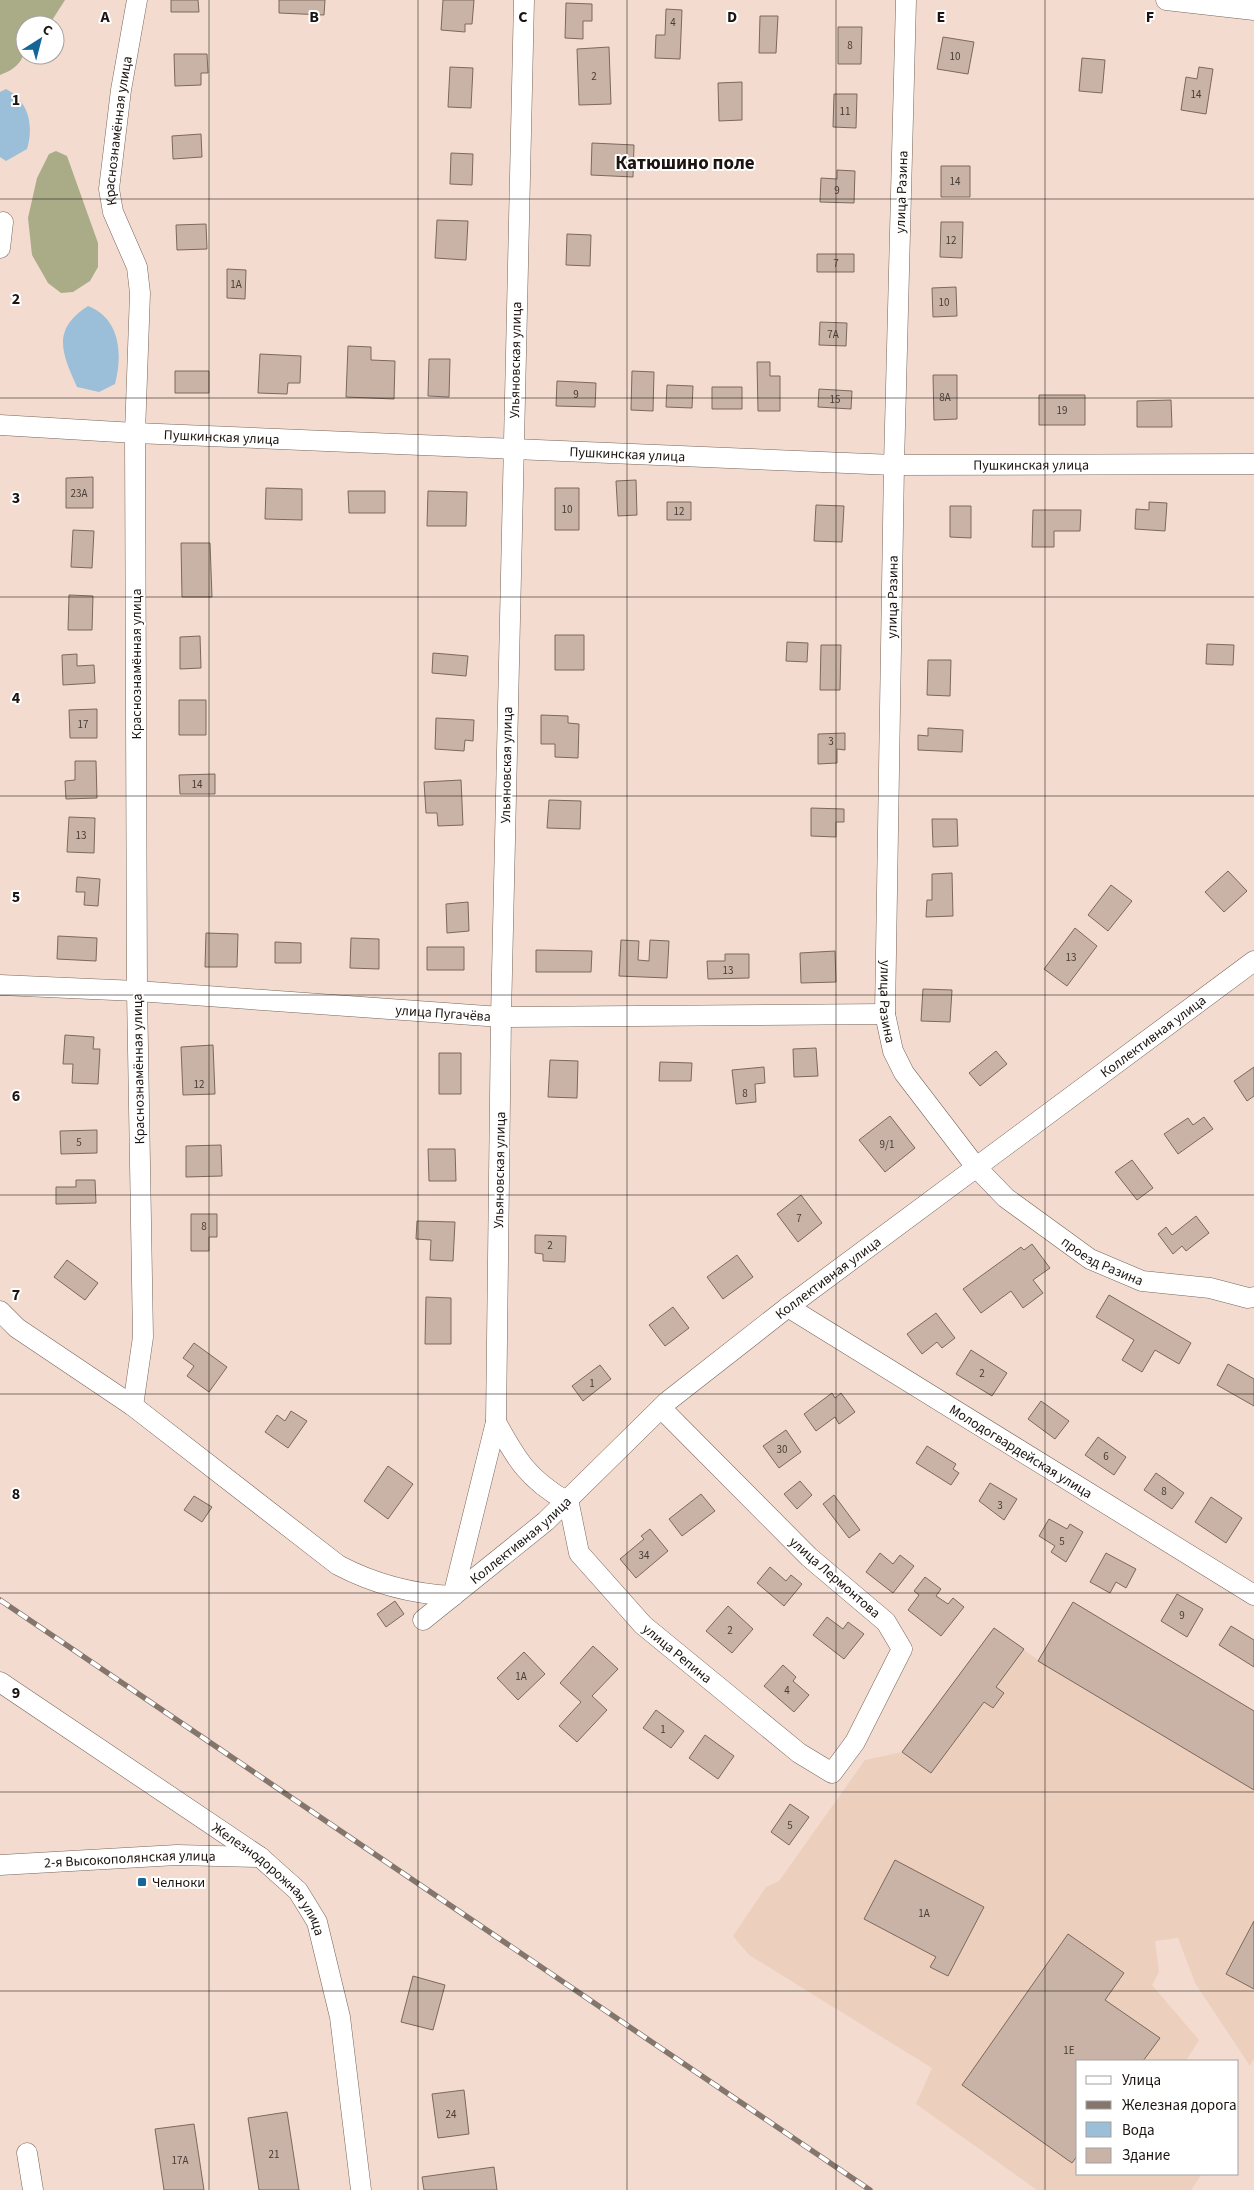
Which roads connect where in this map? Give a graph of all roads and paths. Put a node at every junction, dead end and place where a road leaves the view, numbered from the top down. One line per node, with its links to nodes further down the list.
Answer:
1 (137, 0): 9 (street, Краснознамённая улица)
2 (524, 0): 10 (street, Ульяновская улица)
3 (906, 0): 12 (street, улица Разина)
4 (1166, 0): 5 (street)
5 (1254, 10)
6 (3, 222): 7 (street)
7 (0, 248)
8 (0, 425): 9 (street, Пушкинская улица)
9 (135, 433): 10 (street, Пушкинская улица); 15 (street, Краснознамённая улица)
10 (513, 448): 12 (street, Пушкинская улица); 17 (street, Ульяновская улица)
11 (1254, 464): 12 (street, Пушкинская улица)
12 (894, 465): 16 (street, улица Разина)
13 (1254, 961): 18 (street, Коллективная улица)
14 (0, 985): 15 (street, улица Пугачёва)
15 (137, 991): 17 (street, улица Пугачёва); 22 (street, Краснознамённая улица)
16 (885, 1014): 17 (street, улица Пугачёва); 18 (street, улица Разина)
17 (501, 1017): 24 (street, Ульяновская улица)
18 (976, 1166): 19 (street, проезд Разина); 20 (street, Коллективная улица)
19 (1254, 1297)
20 (788, 1306): 23 (street, Коллективная улица); 26 (street, Молодогвардейская улица)
21 (0, 1311): 22 (street)
22 (133, 1406): 27 (street)
23 (661, 1408): 25 (street, Коллективная улица); 30 (street, улица Лермонтова)
24 (496, 1422): 25 (street, Ульяновская улица); 27 (street)
25 (567, 1500): 27 (street, Коллективная улица); 30 (street, улица Репина)
26 (1254, 1595)
27 (453, 1596): 28 (street, Коллективная улица)
28 (423, 1620)
29 (0, 1682): 31 (street, Железнодорожная улица)
30 (832, 1773)
31 (260, 1857): 32 (street, 2-я Высокополянская улица); 35 (street, Железнодорожная улица)
32 (0, 1865)
33 (28, 2153): 34 (street)
34 (33, 2190)
35 (361, 2190)

